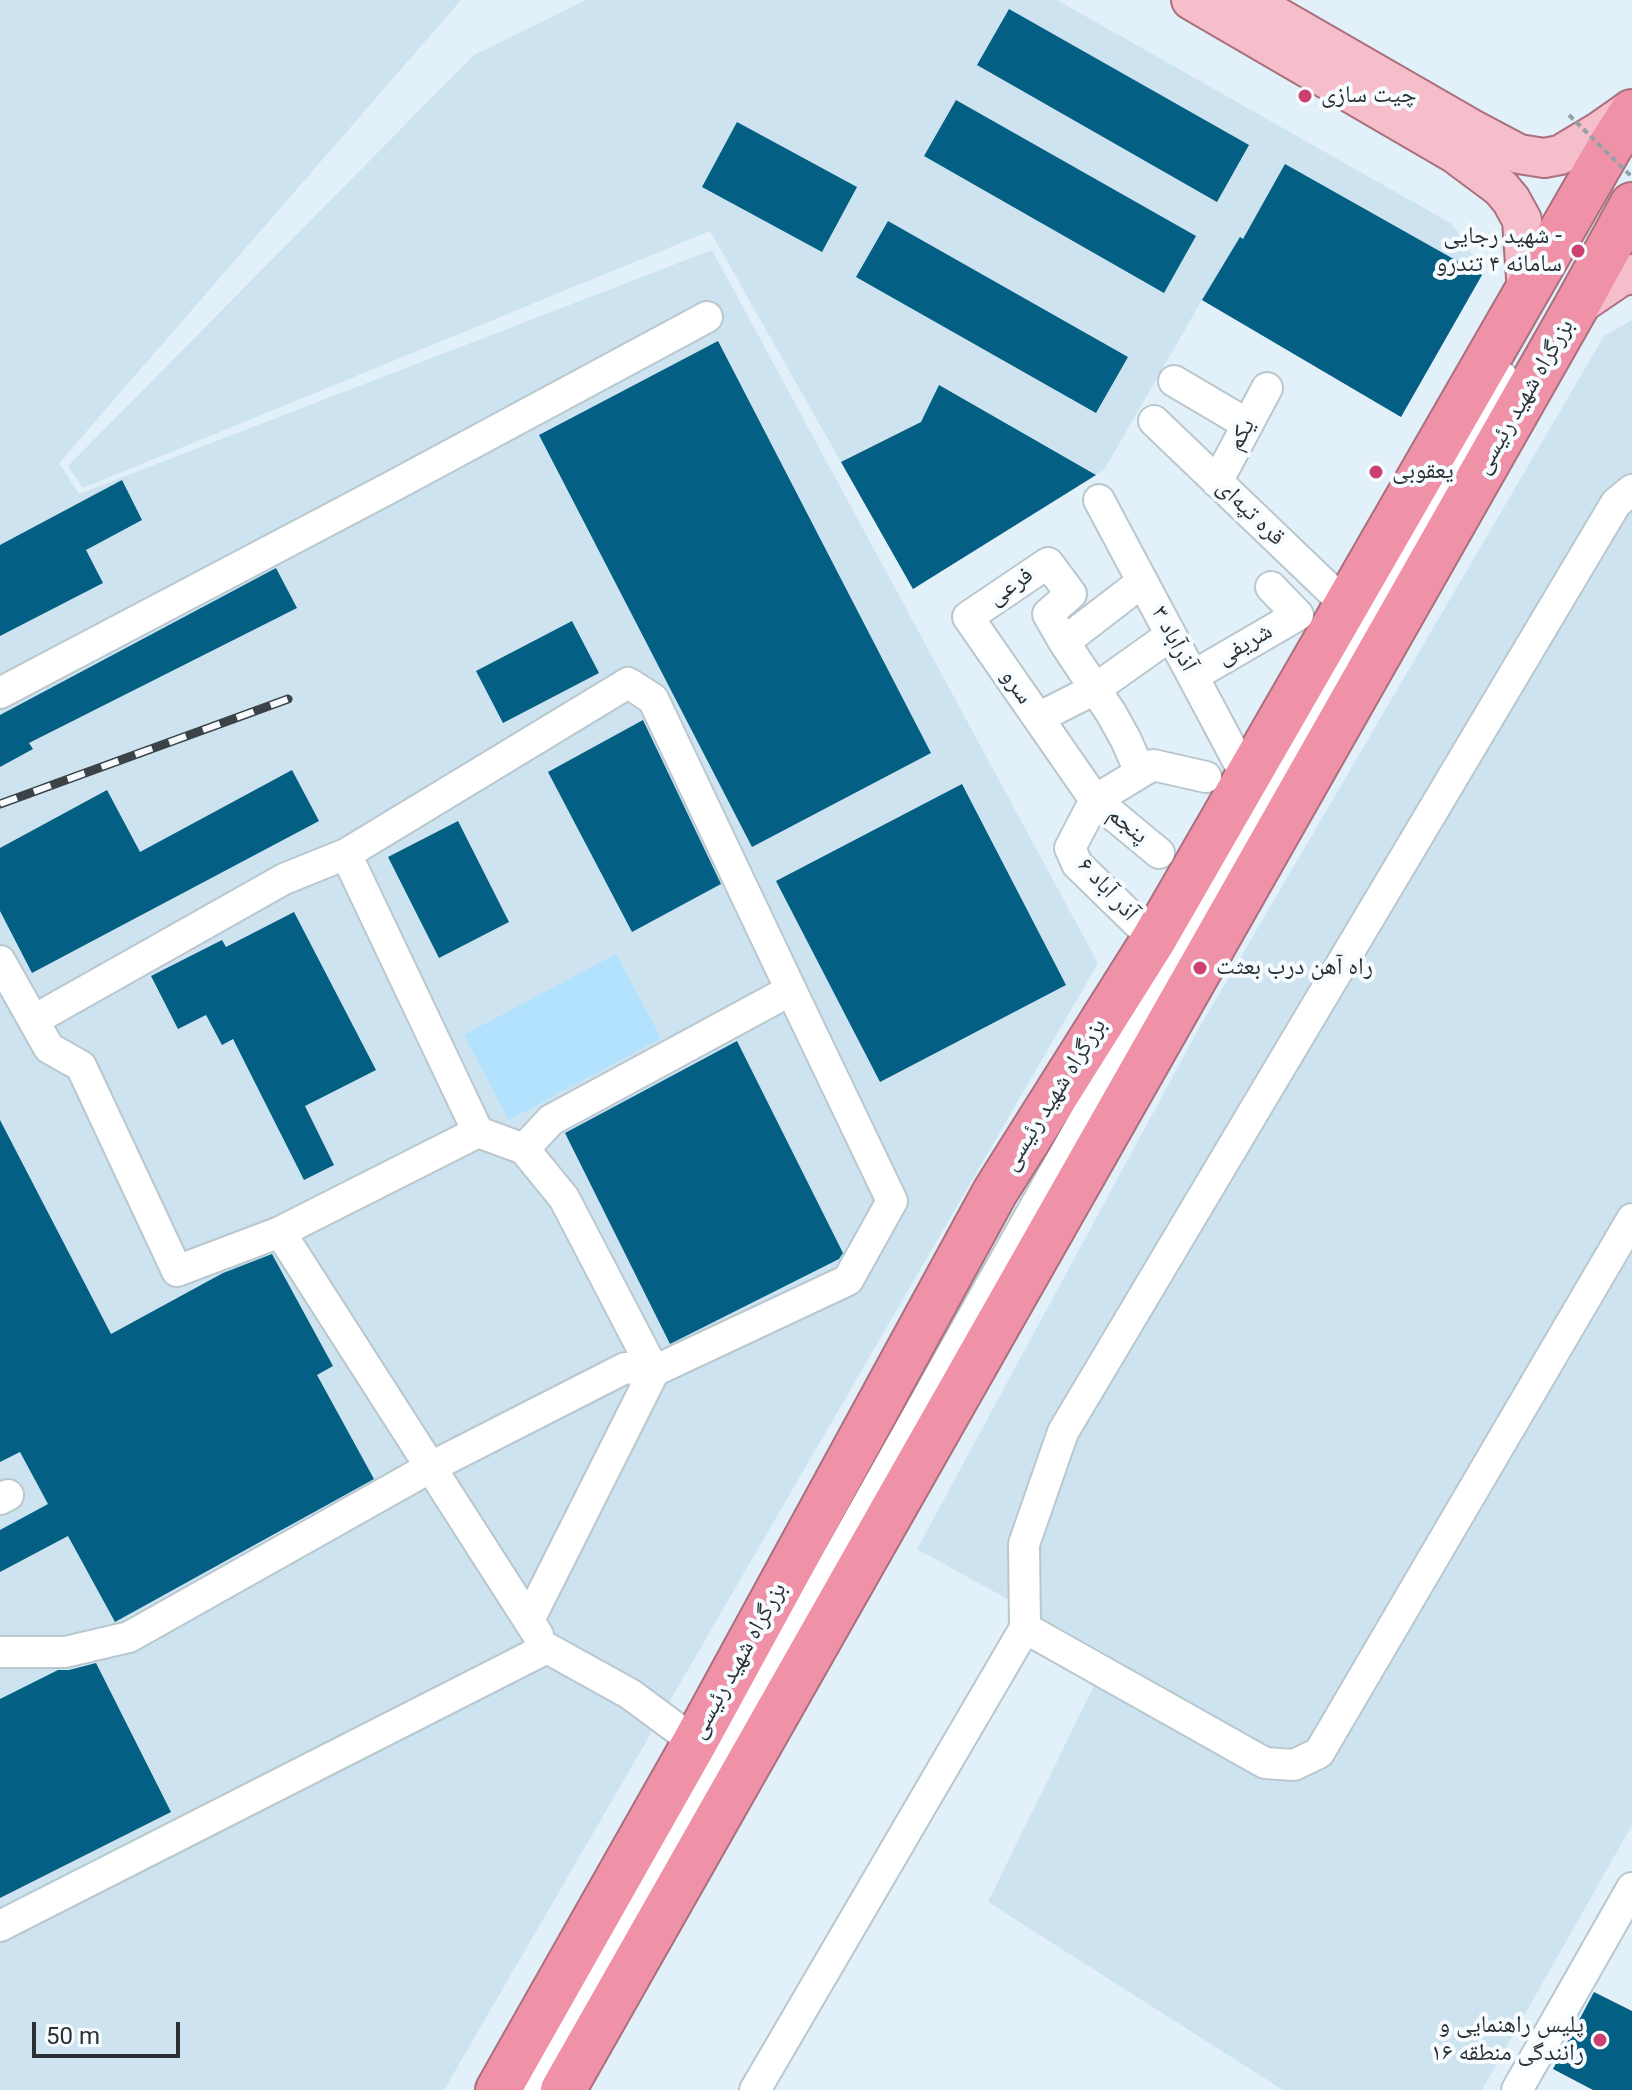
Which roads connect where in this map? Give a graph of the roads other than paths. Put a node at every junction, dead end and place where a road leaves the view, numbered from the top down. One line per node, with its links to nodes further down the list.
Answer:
1 (1191, 0): 4 (main road)
2 (1248, 0): 4 (main road)
3 (1626, 124): 4 (main road); 7 (highway, بزرگراه شهید رئیسی); 54 (street)
4 (1462, 140): 7 (main road)
5 (1632, 205): 8 (highway, بزرگراه شهید رئیسی)
6 (1632, 274): 8 (main road)
7 (1527, 293): 19 (highway, بزرگراه شهید رئیسی)
8 (1576, 307): 40 (highway, بزرگراه شهید رئیسی)
9 (707, 317): 25 (street)
10 (1174, 381): 13 (street)
11 (1267, 388): 13 (street, یکم)
12 (1154, 421): 14 (street, قره تپه‌ای)
13 (1247, 424): 14 (street, یکم)
14 (1217, 482): 19 (street, قره تپه‌ای)
15 (1632, 490): 47 (street)
16 (1099, 500): 18 (street, ۳ آذرآباد)
17 (1271, 587): 23 (street, شریفی)
18 (1157, 594): 21 (street, ۳ آذرآباد); 22 (street)
19 (1346, 605): 28 (highway, بزرگراه شهید رئیسی)
20 (968, 617): 22 (street, فرعی); 26 (street, سرو)
21 (1171, 635): 23 (street, ۳ آذرآباد); 24 (street)
22 (1064, 642): 24 (street)
23 (1193, 676): 28 (street, ۳ آذرآباد)
24 (1095, 689): 26 (street); 27 (street)
25 (0, 693)
26 (1038, 718): 29 (street, سرو)
27 (1140, 772): 28 (street); 29 (street)
28 (1226, 777): 32 (highway, بزرگراه شهید رئیسی)
29 (1095, 800): 30 (street, پنجم); 32 (street, آذر آباد ۶)
30 (1159, 853)
31 (346, 854): 34 (street); 35 (street); 36 (street)
32 (1154, 939): 38 (highway, بزرگراه شهید رئیسی)
33 (0, 961): 35 (street)
34 (791, 990): 37 (street); 44 (street)
35 (34, 1020): 41 (street)
36 (478, 1132): 37 (street); 41 (street)
37 (524, 1149): 44 (street)
38 (995, 1192): 40 (highway); 42 (highway, بزرگراه شهید رئیسی)
39 (1632, 1219): 47 (street)
40 (1056, 1221): 43 (highway, بزرگراه شهید رئیسی)
41 (280, 1232): 45 (street)
42 (937, 1297): 43 (highway); 50 (highway, بزرگراه شهید رئیسی)
43 (999, 1320): 55 (highway, بزرگراه شهید رئیسی)
44 (654, 1371): 45 (street); 46 (street)
45 (431, 1467): 46 (street); 49 (street)
46 (529, 1620): 48 (street)
47 (1025, 1628): 56 (street)
48 (547, 1648): 50 (street); 52 (street)
49 (0, 1652)
50 (695, 1742): 53 (highway, بزرگراه شهید رئیسی)
51 (1632, 1888): 57 (street)
52 (0, 1926)
53 (498, 2090)
54 (538, 2090)
55 (563, 2090)
56 (755, 2090)
57 (1517, 2090)

